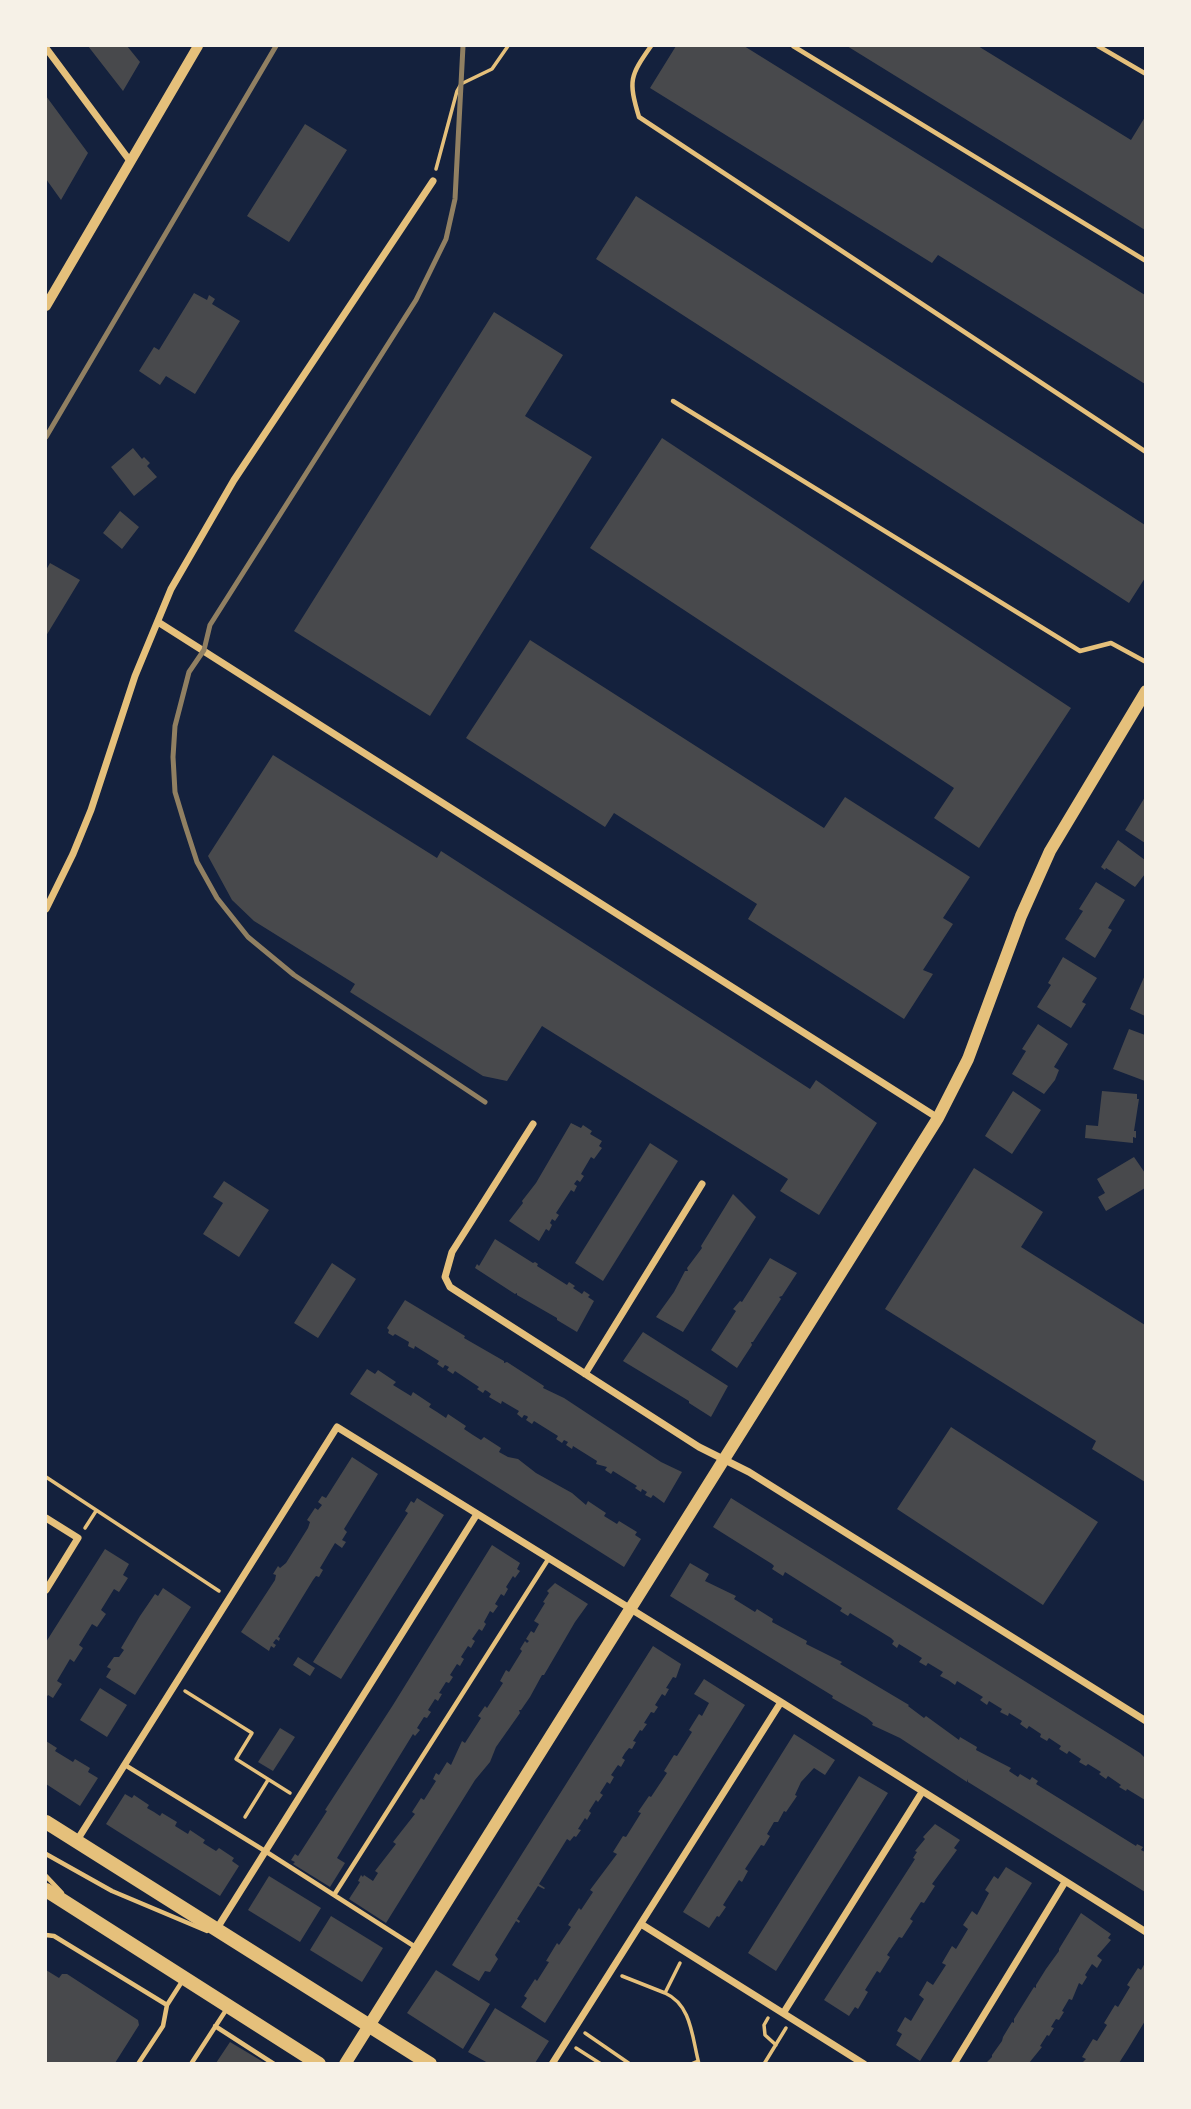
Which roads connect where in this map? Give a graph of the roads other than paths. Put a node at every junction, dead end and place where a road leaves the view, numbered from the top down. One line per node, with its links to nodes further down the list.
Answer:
1 (198, 46): 7 (street)
2 (652, 46): 12 (lane)
3 (793, 46): 9 (lane)
4 (1098, 46): 6 (lane)
5 (46, 48): 7 (street)
6 (1146, 74)
7 (130, 161): 10 (street)
8 (433, 181): 13 (street)
9 (1146, 261)
10 (46, 306)
11 (673, 401): 14 (lane)
12 (1146, 452)
13 (158, 622): 16 (street); 17 (street)
14 (1146, 662)
15 (1146, 691): 17 (main road)
16 (46, 909)
17 (938, 1118): 21 (main road)
18 (533, 1124): 20 (street)
19 (702, 1184): 20 (street)
20 (585, 1374): 21 (street)
21 (724, 1459): 26 (main road); 28 (street)
22 (477, 1514): 24 (street); 29 (street); 33 (street)
23 (46, 1518): 25 (street)
24 (549, 1558): 26 (street); 38 (lane)
25 (46, 1590)
26 (631, 1609): 27 (street); 45 (main road)
27 (781, 1702): 30 (street); 40 (street)
28 (1146, 1721)
29 (124, 1765): 32 (street); 33 (lane)
30 (922, 1792): 36 (street); 49 (street)
31 (46, 1822): 32 (main road)
32 (76, 1842): 41 (main road)
33 (265, 1850): 38 (lane); 41 (street)
34 (46, 1854): 44 (lane)
35 (46, 1876): 39 (lane)
36 (1065, 1882): 42 (street); 60 (street)
37 (46, 1891): 39 (main road)
38 (334, 1895): 45 (lane)
39 (81, 1913): 46 (main road)
40 (641, 1924): 49 (street); 58 (street)
41 (216, 1930): 44 (main road)
42 (1146, 1932)
43 (46, 1935): 47 (lane)
44 (243, 1946): 51 (main road)
45 (417, 1948): 51 (main road)
46 (184, 1978): 47 (lane); 48 (main road)
47 (167, 2005): 52 (lane)
48 (228, 2006): 50 (lane); 55 (main road)
49 (784, 2012): 59 (street)
50 (215, 2026): 53 (lane); 54 (lane)
51 (369, 2026): 56 (main road); 57 (main road)
52 (138, 2063)
53 (191, 2063)
54 (274, 2063)
55 (319, 2063)
56 (345, 2063)
57 (429, 2063)
58 (552, 2063)
59 (864, 2063)
60 (954, 2063)

